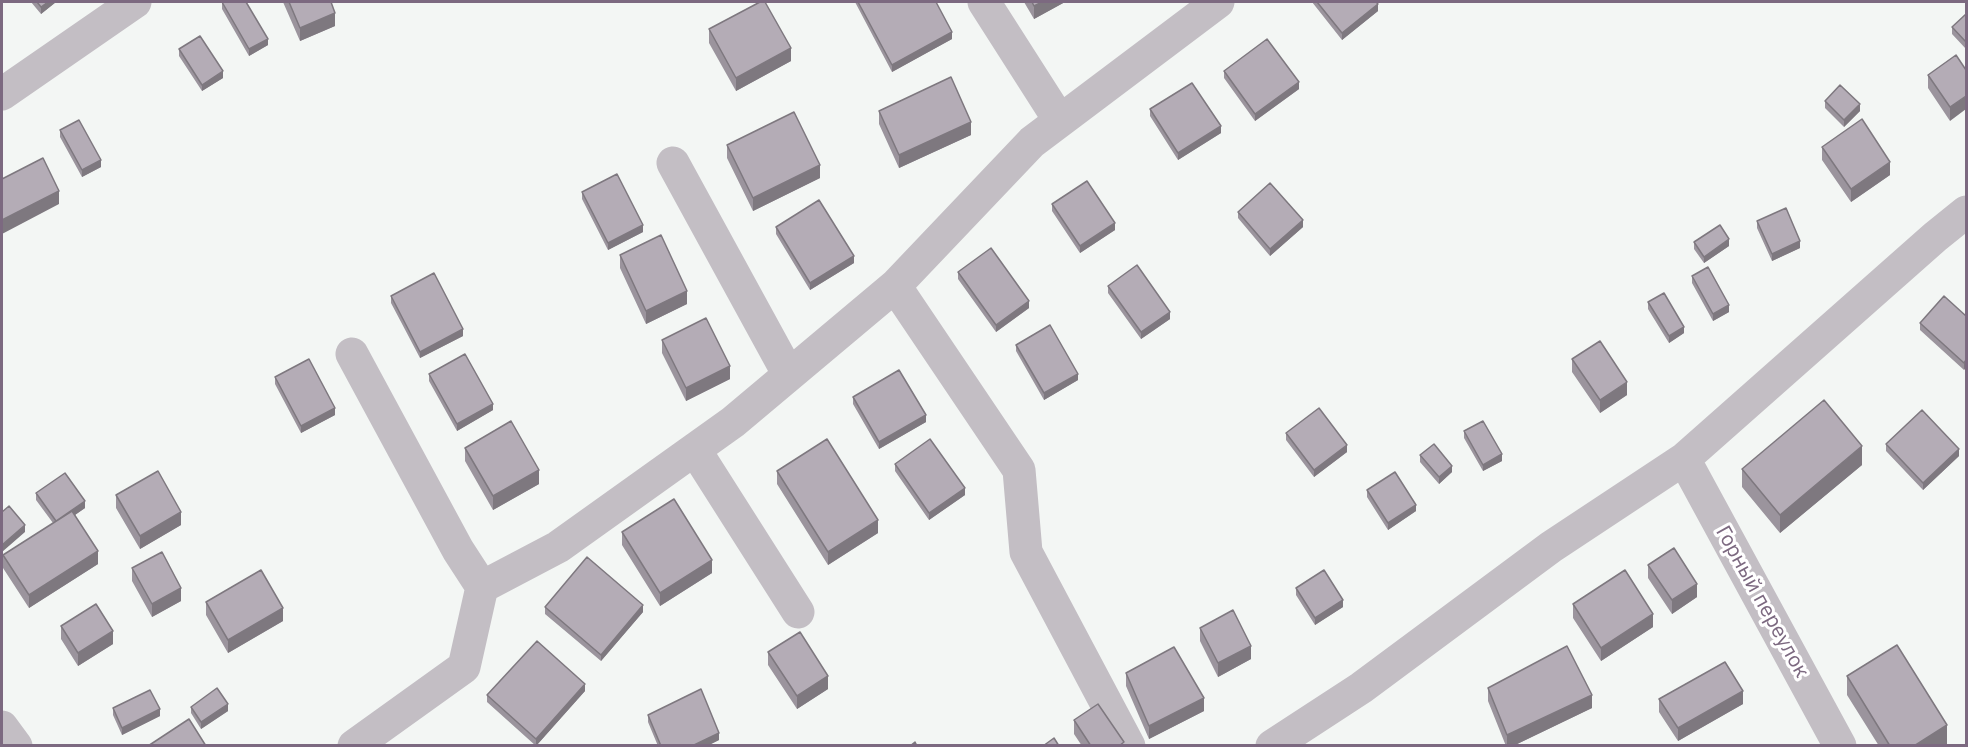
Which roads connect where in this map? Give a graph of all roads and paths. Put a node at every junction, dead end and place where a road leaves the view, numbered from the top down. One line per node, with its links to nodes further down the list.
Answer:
1 (135, 2): 4 (street)
2 (984, 2): 5 (street)
3 (1218, 2): 5 (street)
4 (2, 94)
5 (1060, 121): 8 (street)
6 (673, 163): 10 (street)
7 (1966, 212): 12 (street)
8 (895, 286): 10 (street); 18 (street)
9 (351, 354): 13 (street)
10 (789, 375): 11 (street)
11 (695, 450): 13 (street); 14 (street)
12 (1684, 459): 19 (street); 20 (street, Горный переулок)
13 (482, 587): 17 (street)
14 (798, 612)
15 (2, 727): 16 (street)
16 (15, 746)
17 (354, 746)
18 (1129, 746)
19 (1272, 746)
20 (1840, 746)

